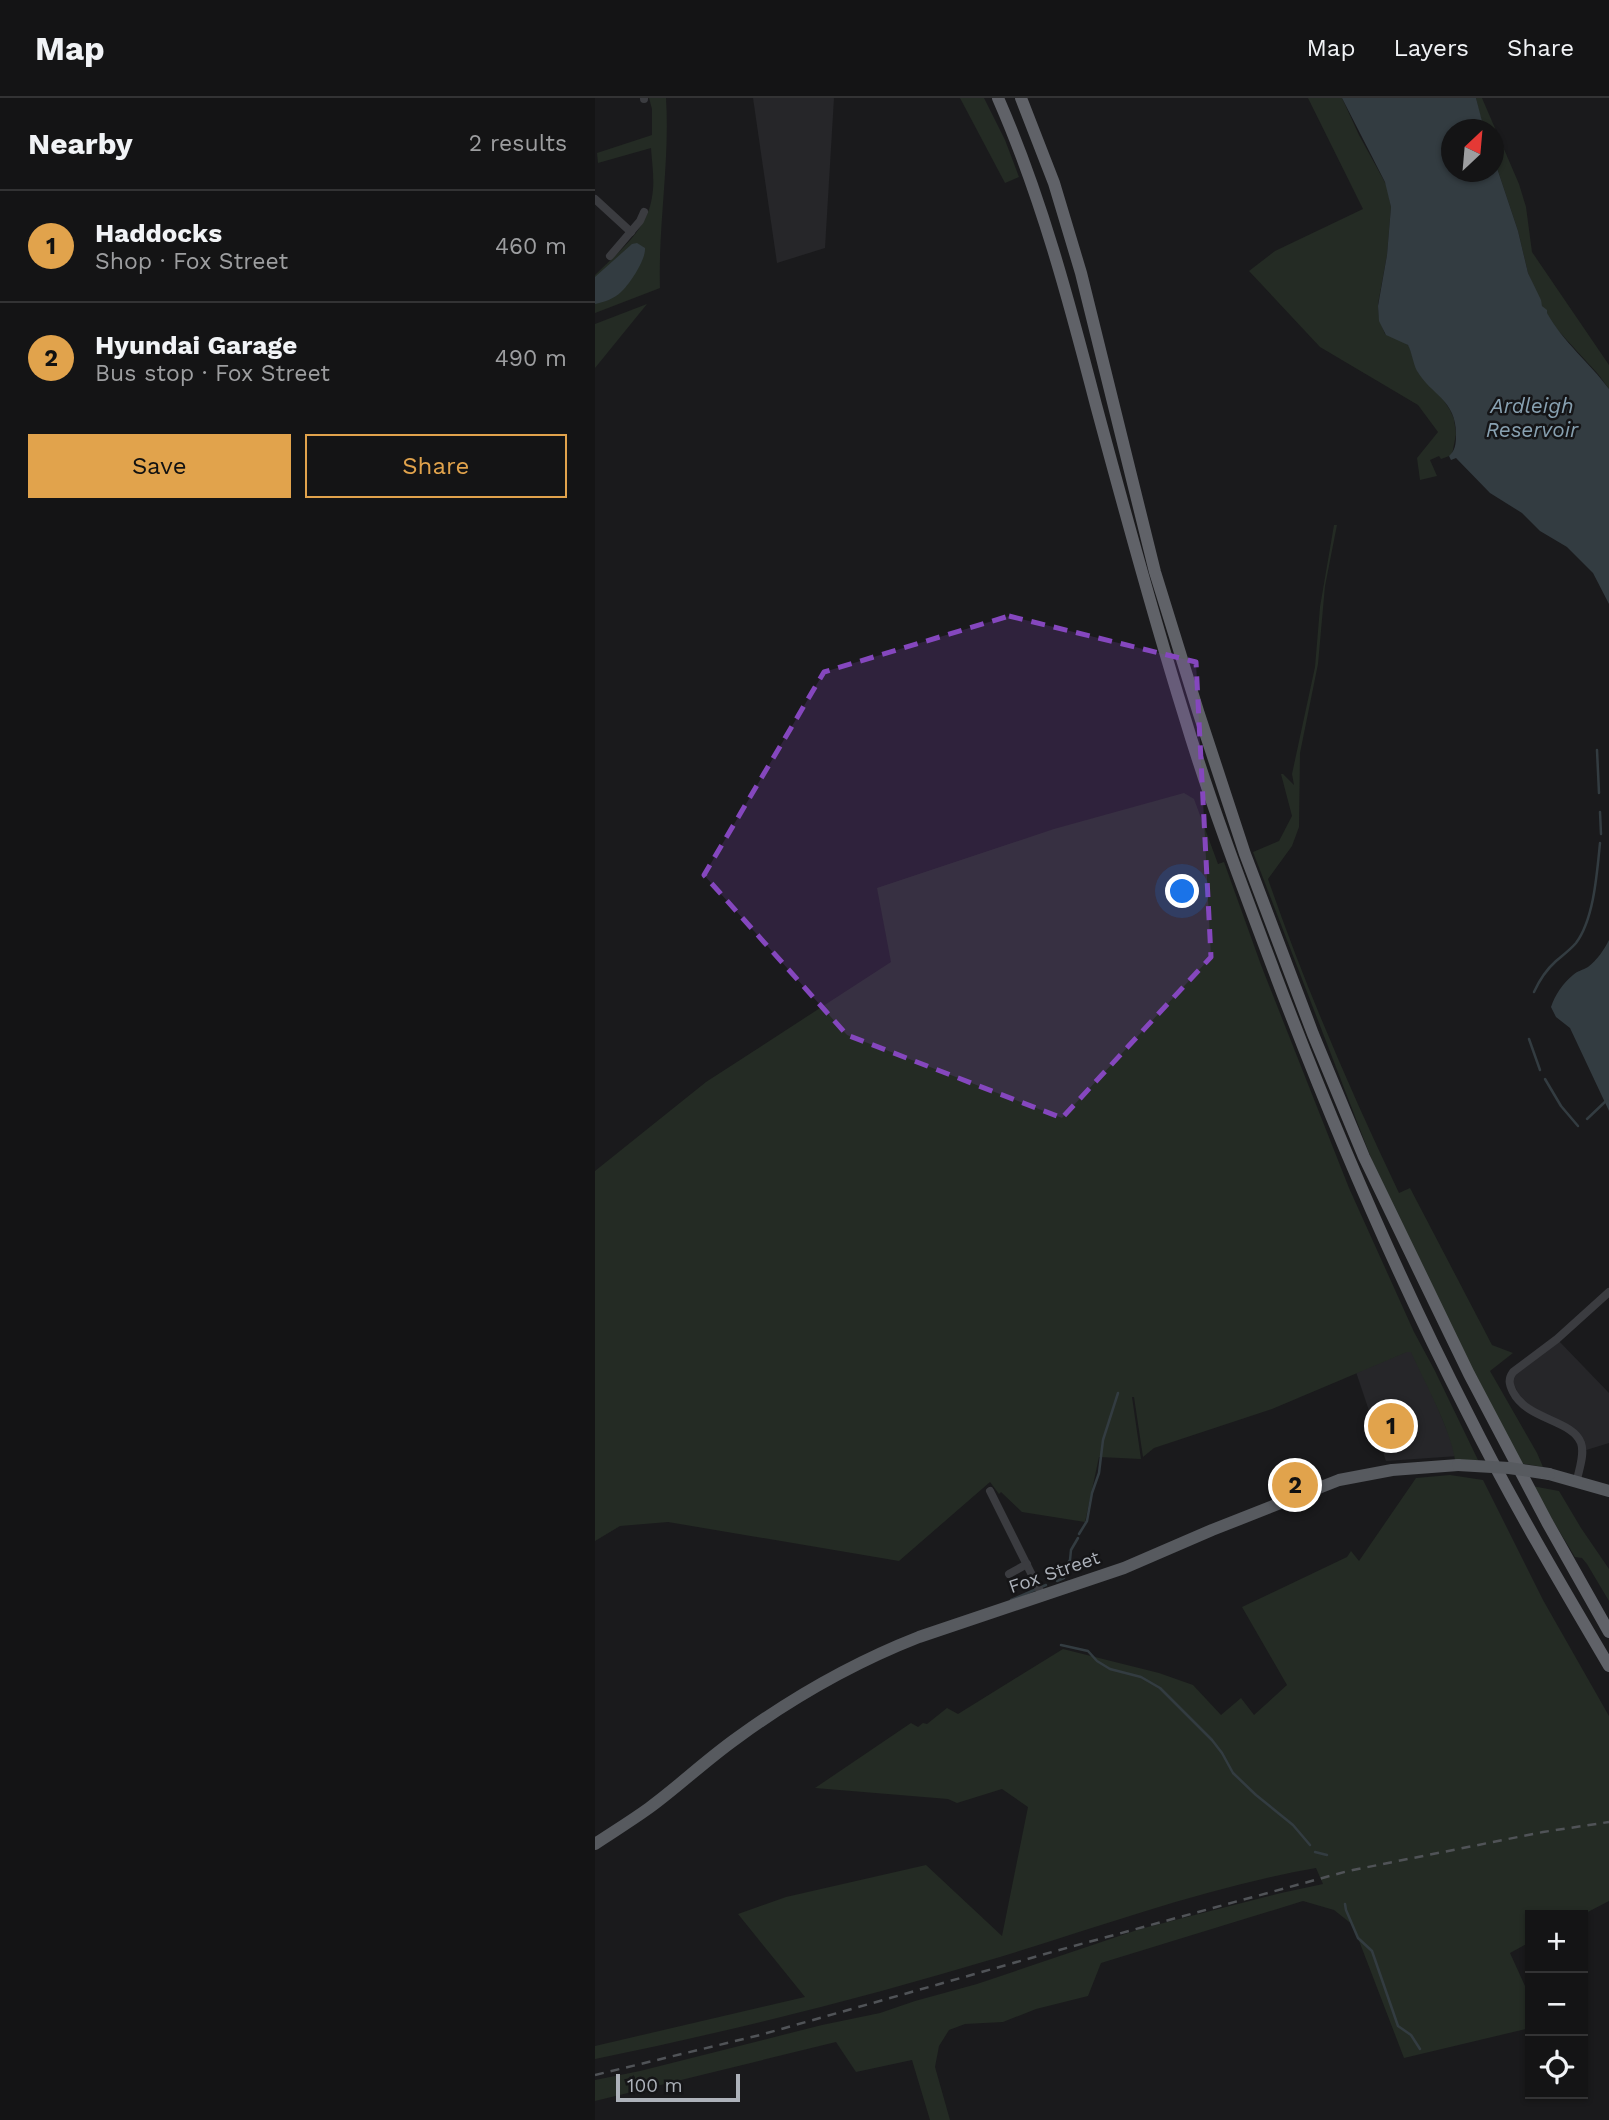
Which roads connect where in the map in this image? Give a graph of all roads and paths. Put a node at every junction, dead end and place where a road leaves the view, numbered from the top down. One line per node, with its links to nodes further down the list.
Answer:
1 (998, 98): 15 (highway)
2 (1021, 98): 14 (highway)
3 (595, 199): 5 (street)
4 (644, 212): 5 (street)
5 (631, 232): 6 (street)
6 (610, 256)
7 (1609, 1292): 8 (street)
8 (1577, 1480): 9 (main road, Fox Street); 13 (main road, Fox Street, bridge)
9 (1609, 1490)
10 (990, 1491): 11 (street)
11 (1027, 1564): 12 (street); 13 (street)
12 (1009, 1574)
13 (1040, 1590): 16 (main road, Fox Street)
14 (1609, 1632)
15 (1609, 1666)
16 (595, 1844)

